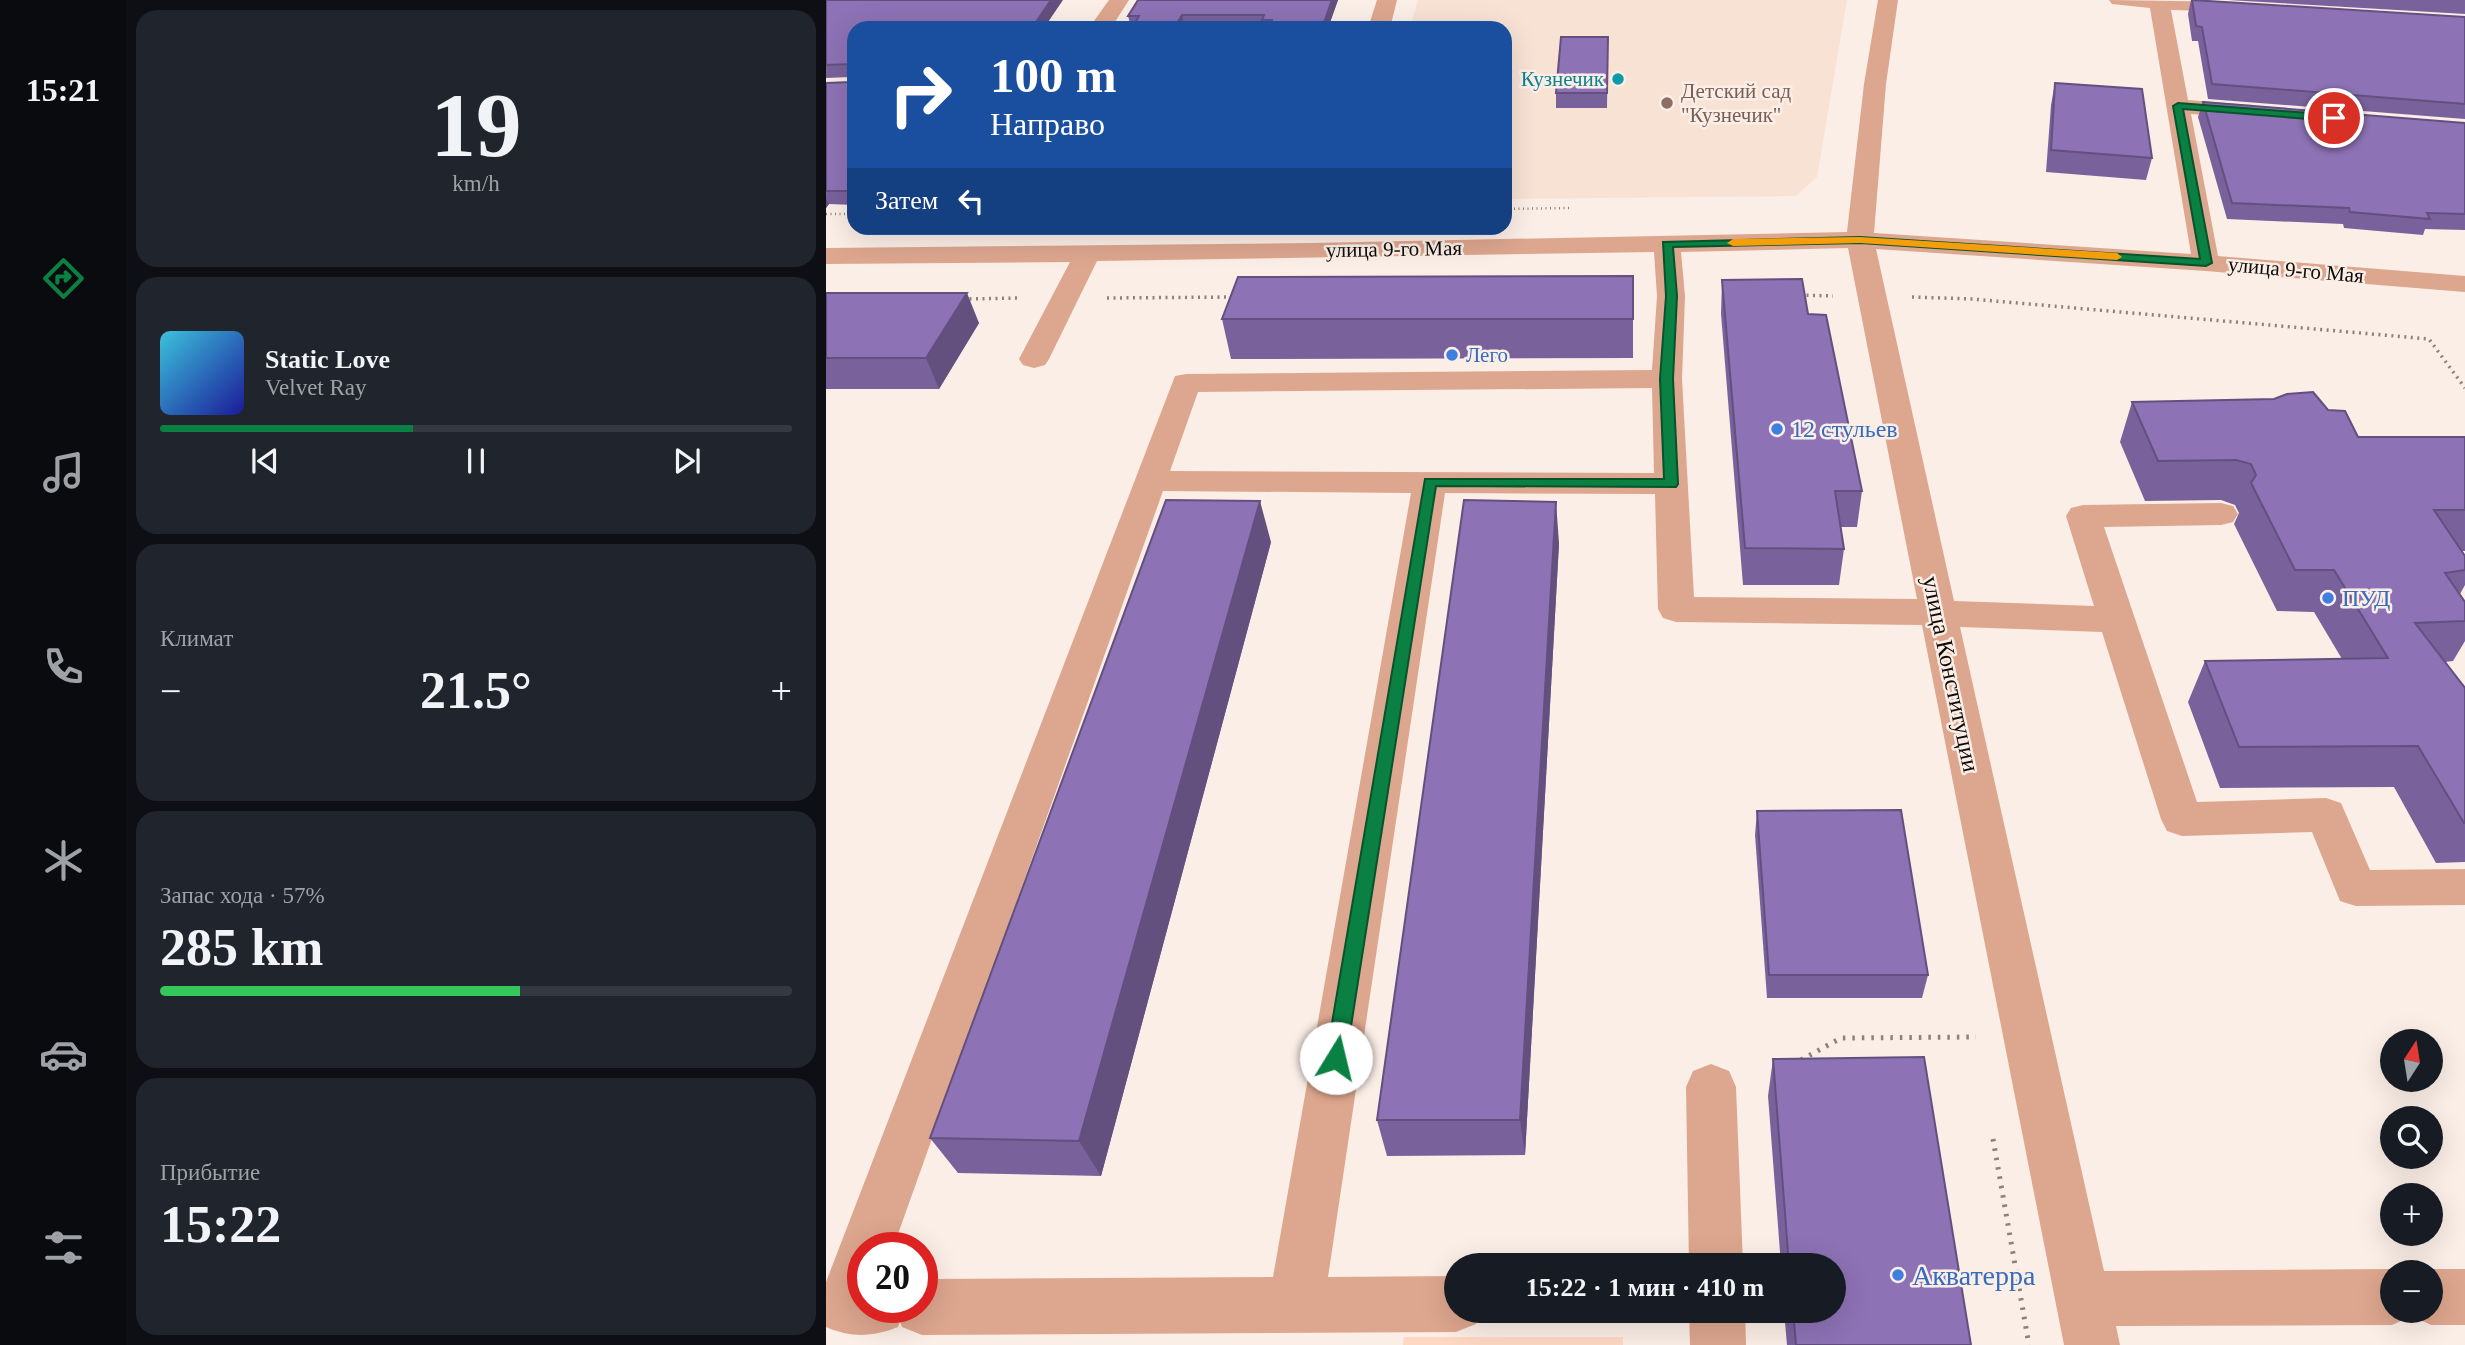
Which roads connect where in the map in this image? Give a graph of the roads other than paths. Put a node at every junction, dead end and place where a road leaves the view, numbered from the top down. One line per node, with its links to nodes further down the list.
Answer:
1 (1119, 0): 7 (street)
2 (1387, 0): 8 (street)
3 (1888, 0): 13 (street, улица Конституции)
4 (2119, 0): 5 (street)
5 (2159, 1): 6 (street); 9 (street)
6 (2270, 10)
7 (1105, 21)
8 (1381, 21)
9 (2178, 106): 10 (street); 18 (street)
10 (2274, 114)
11 (956, 235): 16 (street)
12 (1316, 239): 14 (street, улица 9-го Мая); 15 (street, улица 9-го Мая)
13 (1860, 240): 14 (street, улица 9-го Мая); 18 (street, улица 9-го Мая); 27 (street, улица Конституции)
14 (1667, 244): 22 (street)
15 (1088, 253): 16 (street, улица 9-го Мая); 21 (street)
16 (942, 255): 17 (street, улица 9-го Мая)
17 (826, 256)
18 (2206, 263): 19 (street, улица 9-го Мая)
19 (2453, 283): 20 (street)
20 (2465, 313)
21 (1034, 359)
22 (1667, 379): 23 (street); 25 (street)
23 (1150, 481): 24 (street); 31 (street)
24 (1430, 482): 25 (street); 36 (street)
25 (1671, 484): 27 (street)
26 (2221, 514): 28 (street)
27 (1938, 613): 28 (street); 39 (street, улица Конституции)
28 (2117, 620): 29 (street)
29 (2465, 887)
30 (1711, 1087): 32 (street)
31 (872, 1232)
32 (1716, 1253)
33 (2443, 1297): 34 (street)
34 (2465, 1297)
35 (2380, 1298): 39 (street)
36 (1296, 1304): 37 (street); 38 (street)
37 (1444, 1304)
38 (938, 1307)
39 (2087, 1322)
40 (1717, 1323): 41 (street)
41 (1718, 1345)

